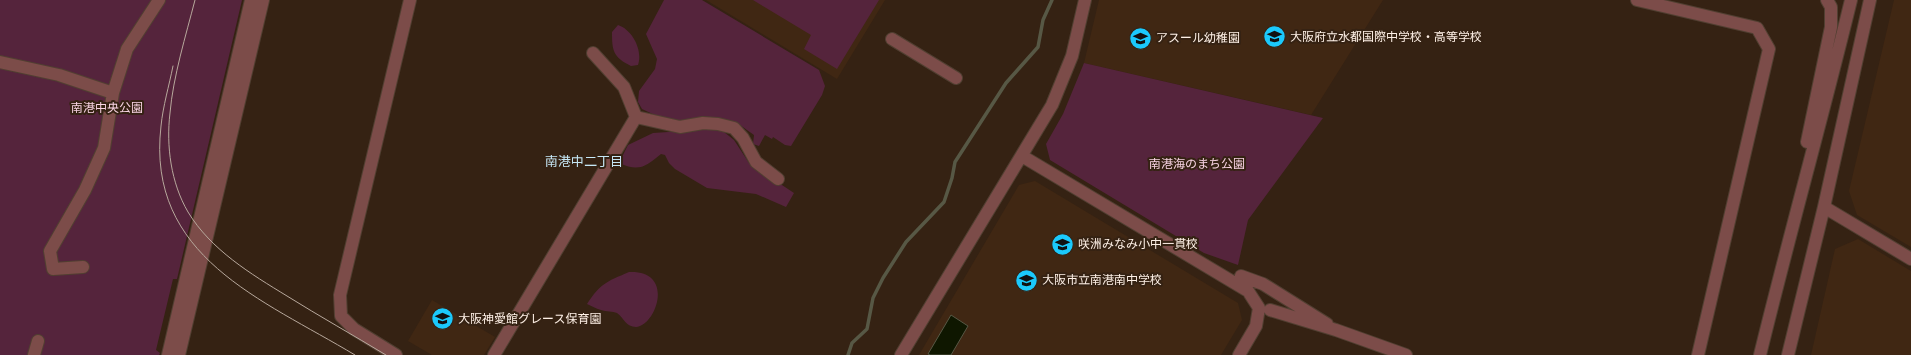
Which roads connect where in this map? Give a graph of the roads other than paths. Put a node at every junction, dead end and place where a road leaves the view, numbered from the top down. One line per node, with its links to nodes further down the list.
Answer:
1 (158, 0): 14 (street)
2 (251, 0): 27 (street)
3 (263, 0): 28 (street)
4 (410, 0): 29 (street)
5 (1085, 0): 16 (street)
6 (1637, 0): 34 (street)
7 (1827, 0): 19 (street)
8 (1851, 0): 19 (street)
9 (1870, 0): 18 (street)
10 (892, 39): 13 (street)
11 (593, 53): 15 (street)
12 (0, 62): 14 (street)
13 (956, 78)
14 (113, 93): 21 (street)
15 (636, 117): 17 (street); 30 (street)
16 (1022, 156): 31 (street); 32 (street)
17 (778, 179)
18 (1824, 207): 20 (street); 36 (street)
19 (1789, 238): 35 (street)
20 (1911, 259)
21 (83, 267)
22 (1241, 276): 24 (street)
23 (1270, 310): 24 (street)
24 (1336, 330): 33 (street)
25 (38, 341): 26 (street)
26 (34, 355)
27 (168, 355)
28 (179, 355)
29 (396, 355)
30 (494, 355)
31 (901, 355)
32 (1239, 355)
33 (1406, 355)
34 (1698, 355)
35 (1760, 355)
36 (1788, 355)

